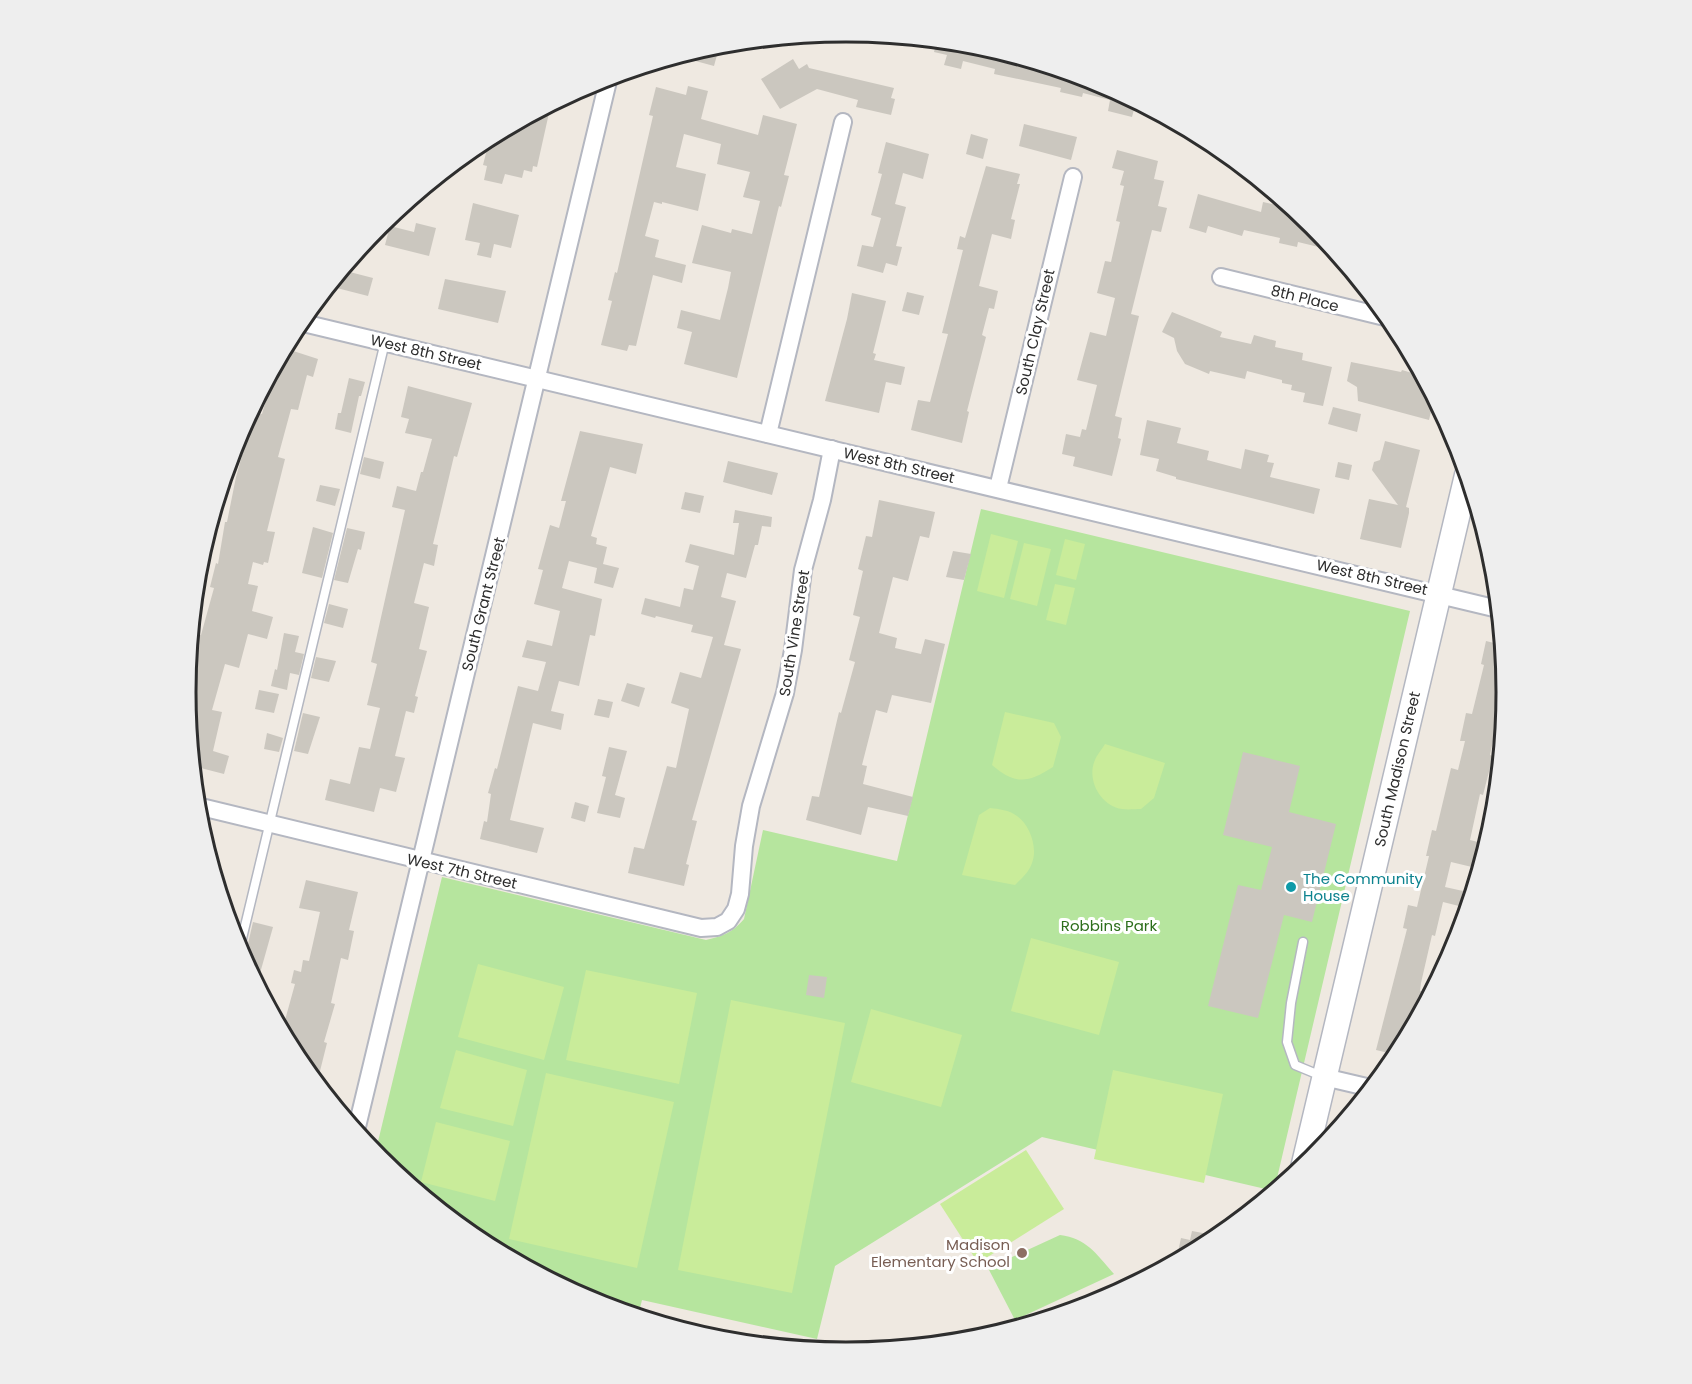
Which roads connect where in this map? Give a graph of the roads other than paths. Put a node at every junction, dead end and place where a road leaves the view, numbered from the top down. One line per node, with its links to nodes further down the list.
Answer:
1 (607, 87): 8 (street, South Grant Street)
2 (843, 122): 9 (street)
3 (1073, 177): 11 (street, South Clay Street)
4 (1221, 277): 5 (street, 8th Place)
5 (1375, 315)
6 (310, 325): 7 (street, West 8th Street)
7 (385, 342): 8 (street, West 8th Street); 16 (lane)
8 (538, 379): 9 (street, West 8th Street); 17 (street, South Grant Street)
9 (768, 434): 10 (street, West 8th Street)
10 (832, 449): 11 (street, West 8th Street); 18 (street, South Vine Street)
11 (998, 488): 13 (street, West 8th Street)
12 (1464, 489): 13 (street, South Madison Street)
13 (1439, 593): 14 (street, West 8th Street); 21 (street, South Madison Street)
14 (1490, 607)
15 (206, 808): 16 (street, West 7th Street)
16 (270, 824): 17 (street, West 7th Street); 19 (lane)
17 (421, 861): 18 (street, West 7th Street); 23 (street, South Grant Street)
18 (728, 921)
19 (243, 935)
20 (1303, 942): 21 (lane)
21 (1324, 1077): 22 (street); 24 (street, South Madison Street)
22 (1363, 1086)
23 (358, 1122)
24 (1307, 1151)

